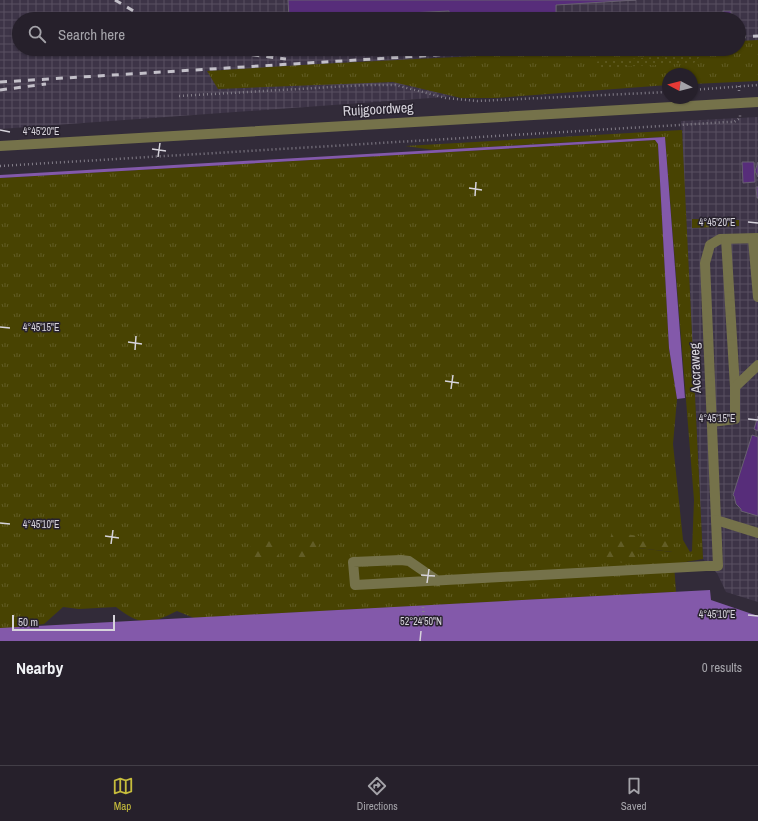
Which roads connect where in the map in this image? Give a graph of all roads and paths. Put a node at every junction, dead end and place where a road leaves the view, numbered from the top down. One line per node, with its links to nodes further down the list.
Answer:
1 (758, 85): 2 (path)
2 (739, 86): 3 (path); 7 (path)
3 (698, 89)
4 (662, 92): 5 (path)
5 (179, 96)
6 (758, 102): 7 (street, Ruijgoordweg)
7 (740, 103): 8 (street, Ruijgoordweg); 9 (path)
8 (0, 146)
9 (0, 166)
10 (726, 239): 11 (street, Accraweg); 14 (street); 15 (street, Accraweg)
11 (756, 239): 12 (street)
12 (758, 297)
13 (758, 365): 14 (street)
14 (735, 387): 15 (street)
15 (712, 422): 16 (street, Accraweg)
16 (716, 520): 17 (street); 18 (street, Accraweg)
17 (758, 533)
18 (438, 581): 18 (street)
19 (423, 607): 20 (path)
20 (424, 620)

